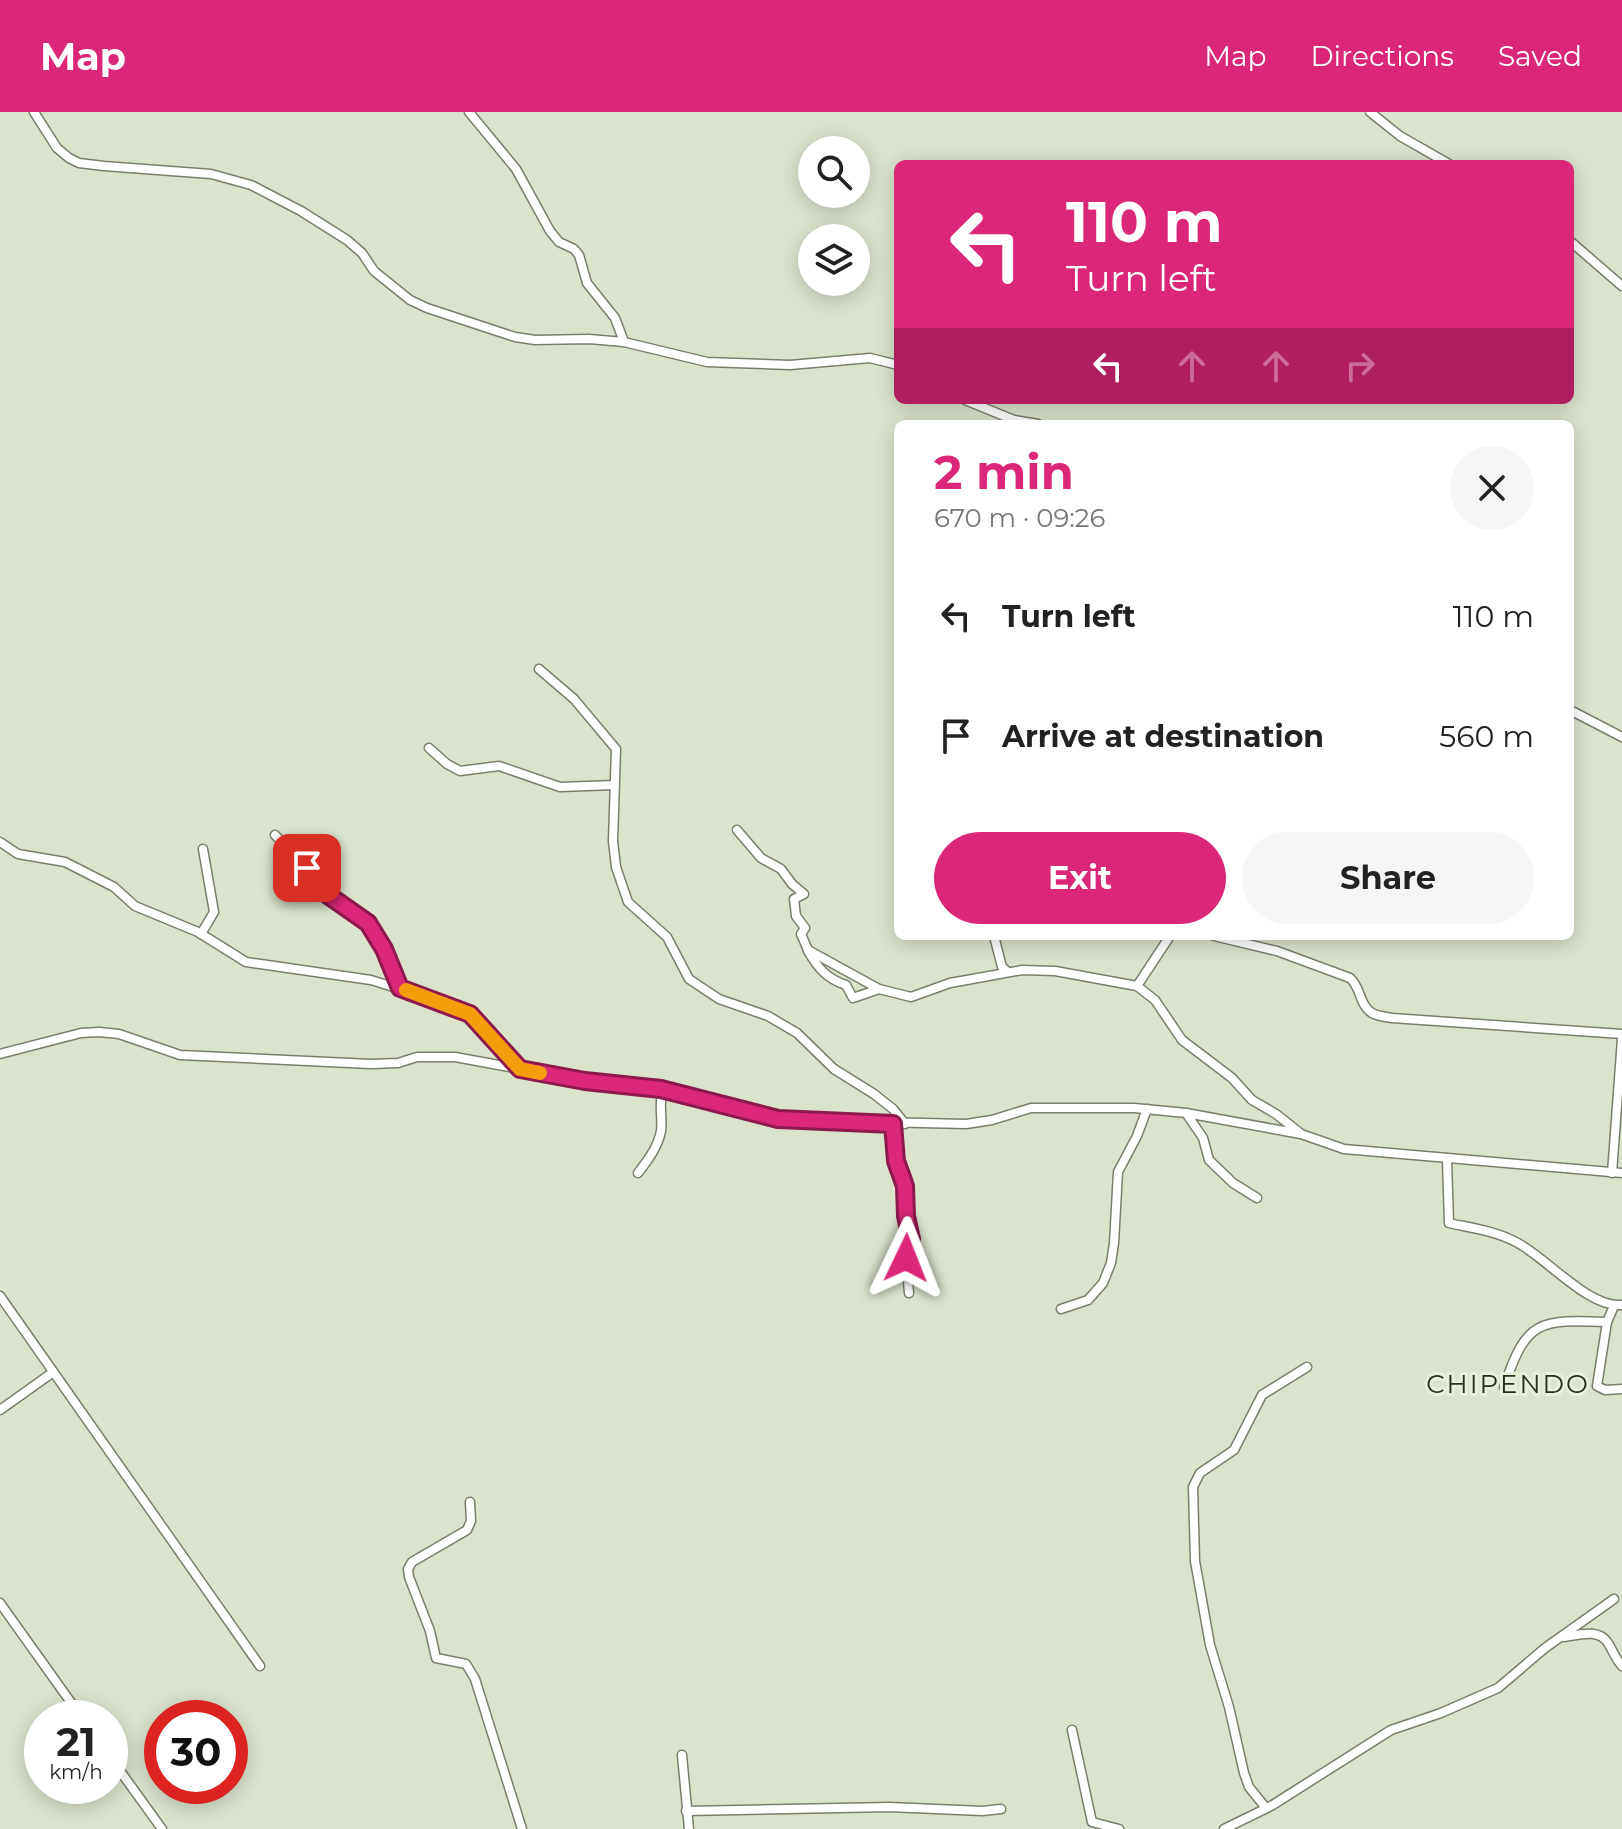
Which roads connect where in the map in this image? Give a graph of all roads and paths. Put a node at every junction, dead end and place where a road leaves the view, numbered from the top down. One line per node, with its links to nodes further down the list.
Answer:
1 (34, 112): 7 (street)
2 (469, 112): 7 (street)
3 (1370, 112): 4 (street)
4 (1442, 160)
5 (1574, 244): 6 (street)
6 (1622, 286)
7 (624, 342): 8 (street)
8 (894, 364)
9 (975, 404): 10 (street)
10 (1014, 420)
11 (539, 669): 15 (street)
12 (1574, 712): 13 (street)
13 (1622, 737)
14 (429, 748): 15 (street)
15 (614, 785): 36 (street)
16 (737, 830): 24 (street)
17 (275, 835): 27 (street)
18 (0, 842): 20 (street)
19 (203, 849): 20 (street)
20 (201, 934): 27 (street)
21 (995, 940): 25 (street)
22 (1167, 940): 26 (street)
23 (1231, 940): 29 (street)
24 (808, 950): 28 (street); 28 (street)
25 (1008, 972): 26 (street); 28 (street)
26 (1137, 986): 37 (street)
27 (400, 988): 31 (street)
28 (879, 989)
29 (1622, 1036): 40 (street)
30 (0, 1054): 31 (street)
31 (520, 1069): 32 (street)
32 (663, 1090): 35 (street); 39 (street)
33 (1147, 1109): 34 (street); 36 (street); 46 (street)
34 (1186, 1113): 37 (street); 42 (street)
35 (893, 1124): 36 (street); 43 (street)
36 (905, 1124)
37 (1301, 1134): 38 (street)
38 (1447, 1160): 40 (street); 45 (street)
39 (638, 1173)
40 (1612, 1173): 41 (street)
41 (1622, 1173)
42 (1257, 1198)
43 (909, 1293)
44 (0, 1296): 49 (street)
45 (1618, 1305): 47 (street)
46 (1061, 1309)
47 (1607, 1322): 50 (street); 51 (street)
48 (1307, 1367): 63 (street)
49 (52, 1373): 52 (street); 57 (street)
50 (1504, 1387)
51 (1622, 1389)
52 (0, 1410)
53 (470, 1502): 67 (street)
54 (1614, 1599): 56 (street)
55 (0, 1603): 59 (street)
56 (1560, 1638): 58 (street); 63 (street)
57 (260, 1666)
58 (1622, 1666)
59 (69, 1700)
60 (1072, 1730): 69 (street)
61 (682, 1755): 65 (street)
62 (128, 1782): 66 (street)
63 (1266, 1808): 70 (street)
64 (1001, 1809): 65 (street)
65 (686, 1811): 68 (street)
66 (162, 1829)
67 (522, 1829)
68 (689, 1829)
69 (1119, 1829)
70 (1224, 1829)

